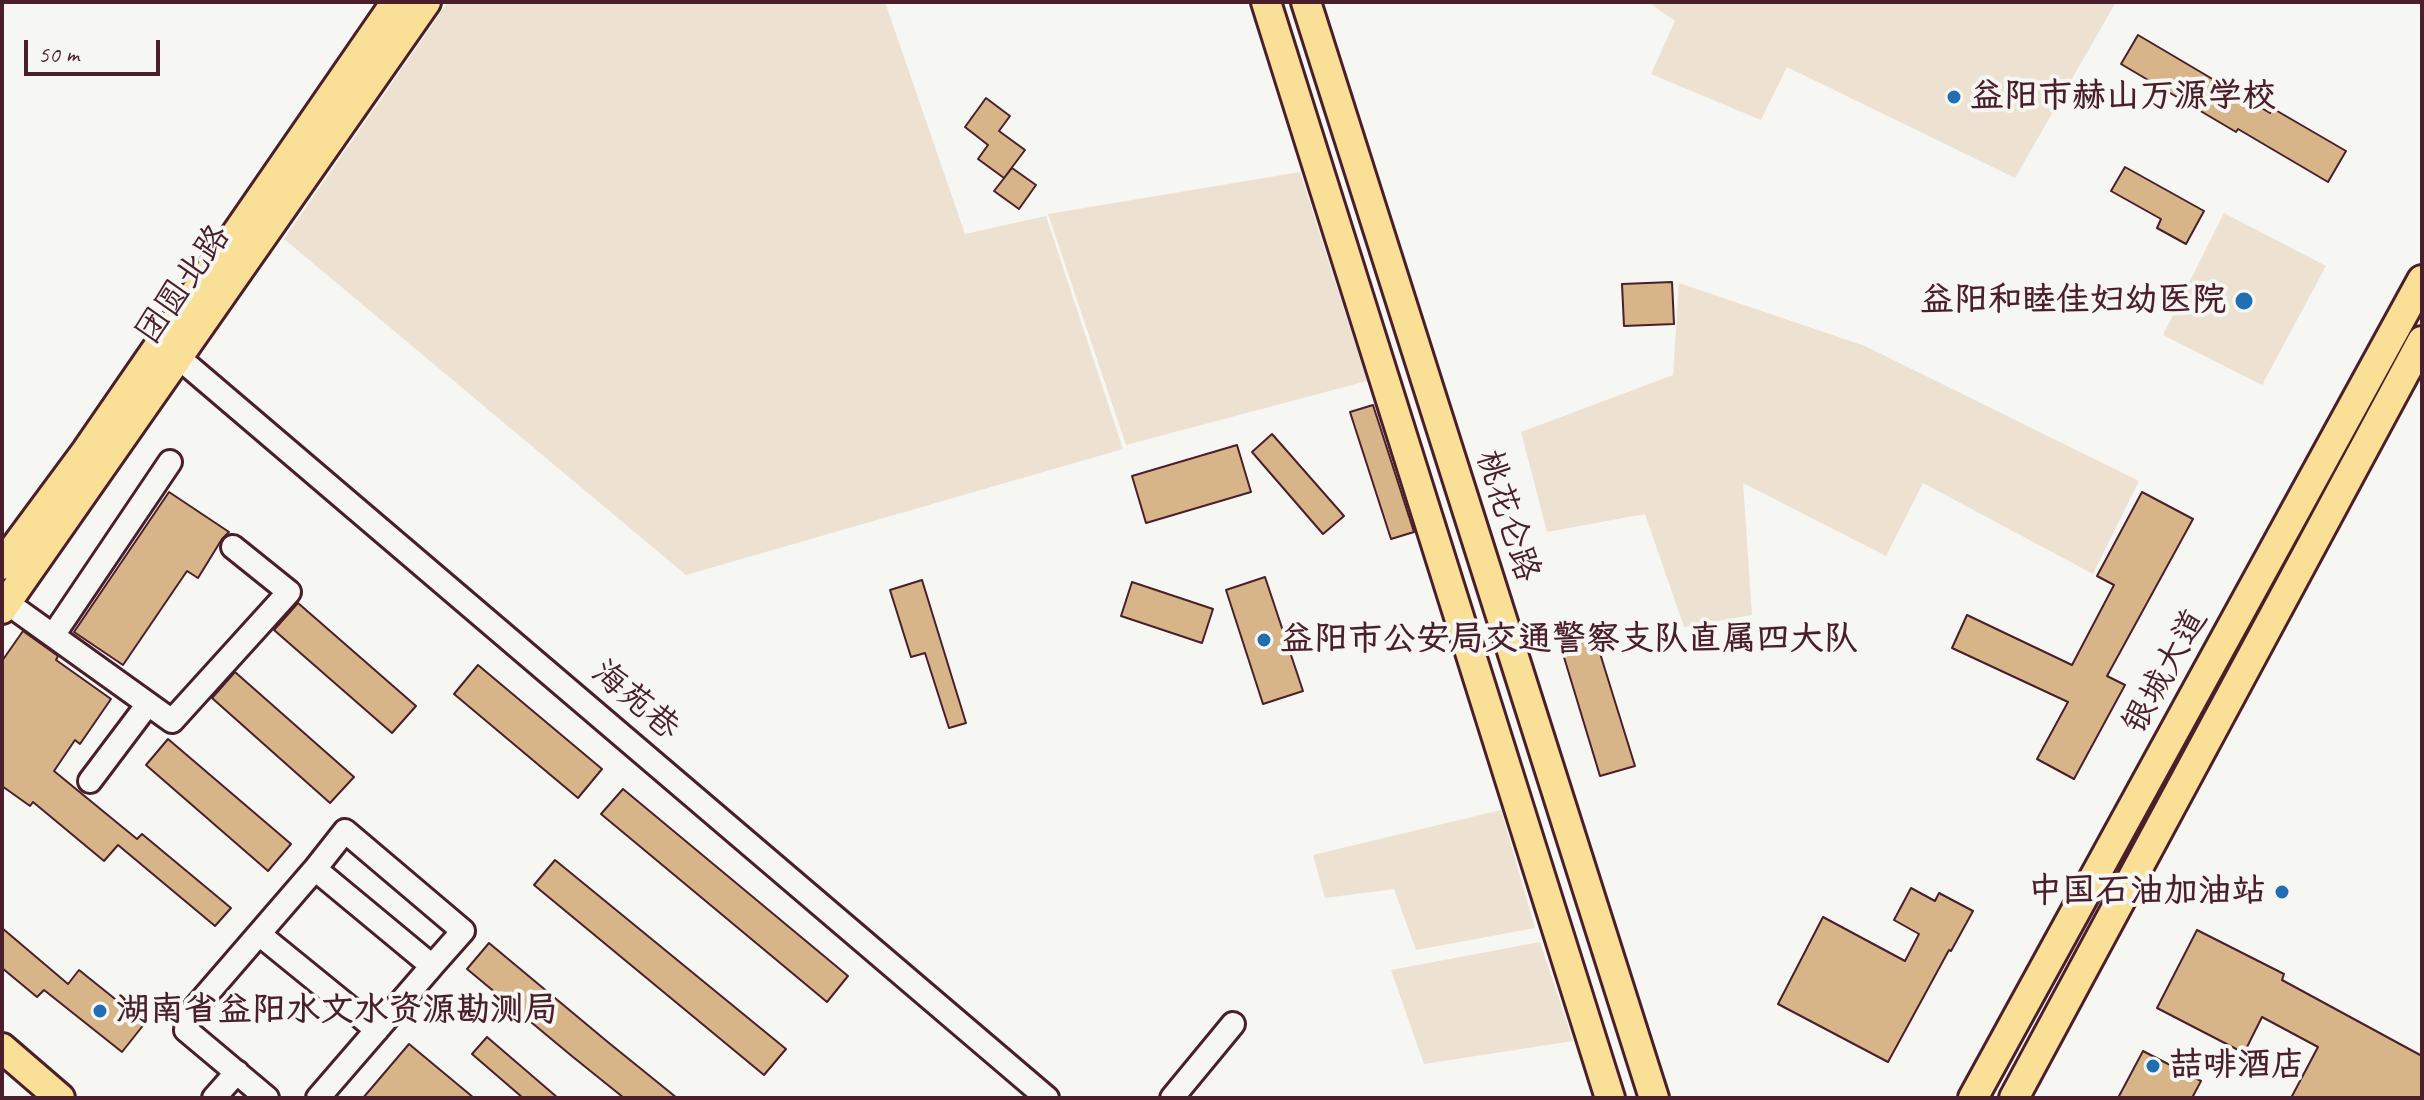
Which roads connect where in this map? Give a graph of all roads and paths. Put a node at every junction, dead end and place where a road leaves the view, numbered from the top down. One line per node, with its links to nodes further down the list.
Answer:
1 (396, 2): 10 (main road, 团圆北路)
2 (426, 2): 7 (main road, 团圆北路)
3 (1266, 2): 28 (main road)
4 (1306, 2): 29 (main road, 桃花仑路)
5 (2422, 280): 30 (main road, 银城大道)
6 (2422, 341): 31 (main road, 银城大道)
7 (178, 357): 11 (main road, 团圆北路); 26 (street, 海苑巷)
8 (170, 462): 12 (street)
9 (233, 547): 13 (street)
10 (2, 565)
11 (4, 606): 12 (street)
12 (54, 634): 13 (street)
13 (148, 704): 14 (street)
14 (90, 781)
15 (315, 869): 16 (street); 17 (street); 17 (street)
16 (259, 934): 19 (street); 21 (street)
17 (432, 966): 19 (street)
18 (1233, 1024): 27 (street)
19 (377, 1030): 25 (street)
20 (2, 1048): 22 (main road)
21 (237, 1072): 23 (street); 24 (street)
22 (60, 1098)
23 (214, 1098)
24 (267, 1098)
25 (318, 1098)
26 (1047, 1098)
27 (1172, 1098)
28 (1610, 1098)
29 (1654, 1098)
30 (1973, 1098)
31 (2014, 1098)

